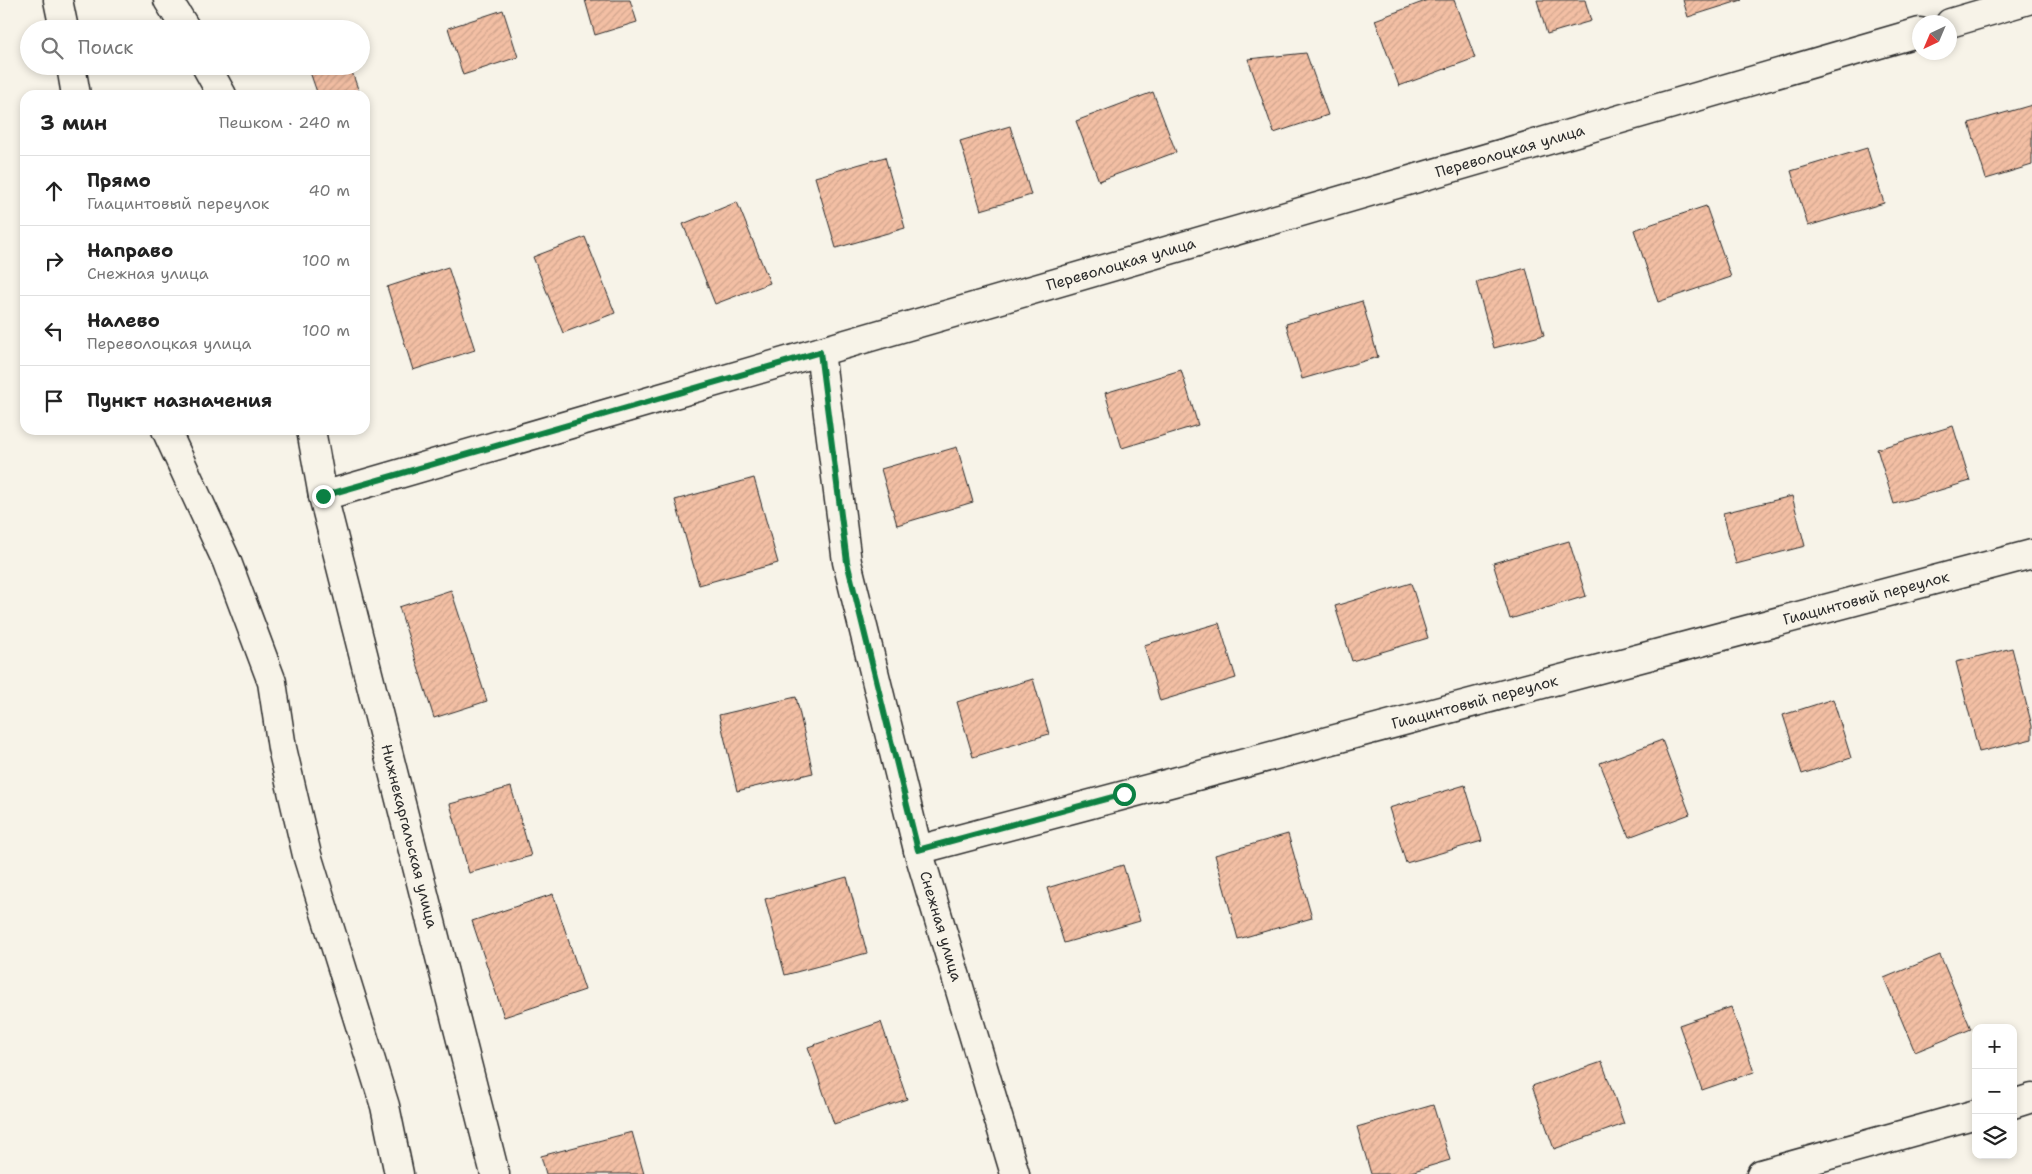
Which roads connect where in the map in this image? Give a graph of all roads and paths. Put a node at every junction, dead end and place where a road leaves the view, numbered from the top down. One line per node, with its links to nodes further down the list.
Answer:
1 (58, 0): 4 (street)
2 (168, 0): 5 (street)
3 (2028, 0): 6 (street)
4 (62, 20)
5 (180, 20)
6 (1957, 21)
7 (1912, 34): 12 (street, Переволоцкая улица)
8 (73, 75): 10 (street)
9 (211, 75): 11 (street)
10 (75, 90)
11 (219, 90)
12 (820, 352): 15 (street, Переволоцкая улица); 17 (street, Снежная улица)
13 (168, 435): 21 (street)
14 (312, 435): 15 (street, Нижнекаргальская улица)
15 (323, 496): 22 (street, Нижнекаргальская улица)
16 (2032, 554): 17 (street, Гиацинтовый переулок)
17 (918, 850): 23 (street, Снежная улица)
18 (2032, 1098): 19 (street)
19 (2017, 1103)
20 (1972, 1115): 24 (street)
21 (399, 1174)
22 (495, 1174)
23 (1015, 1174)
24 (1760, 1174)

